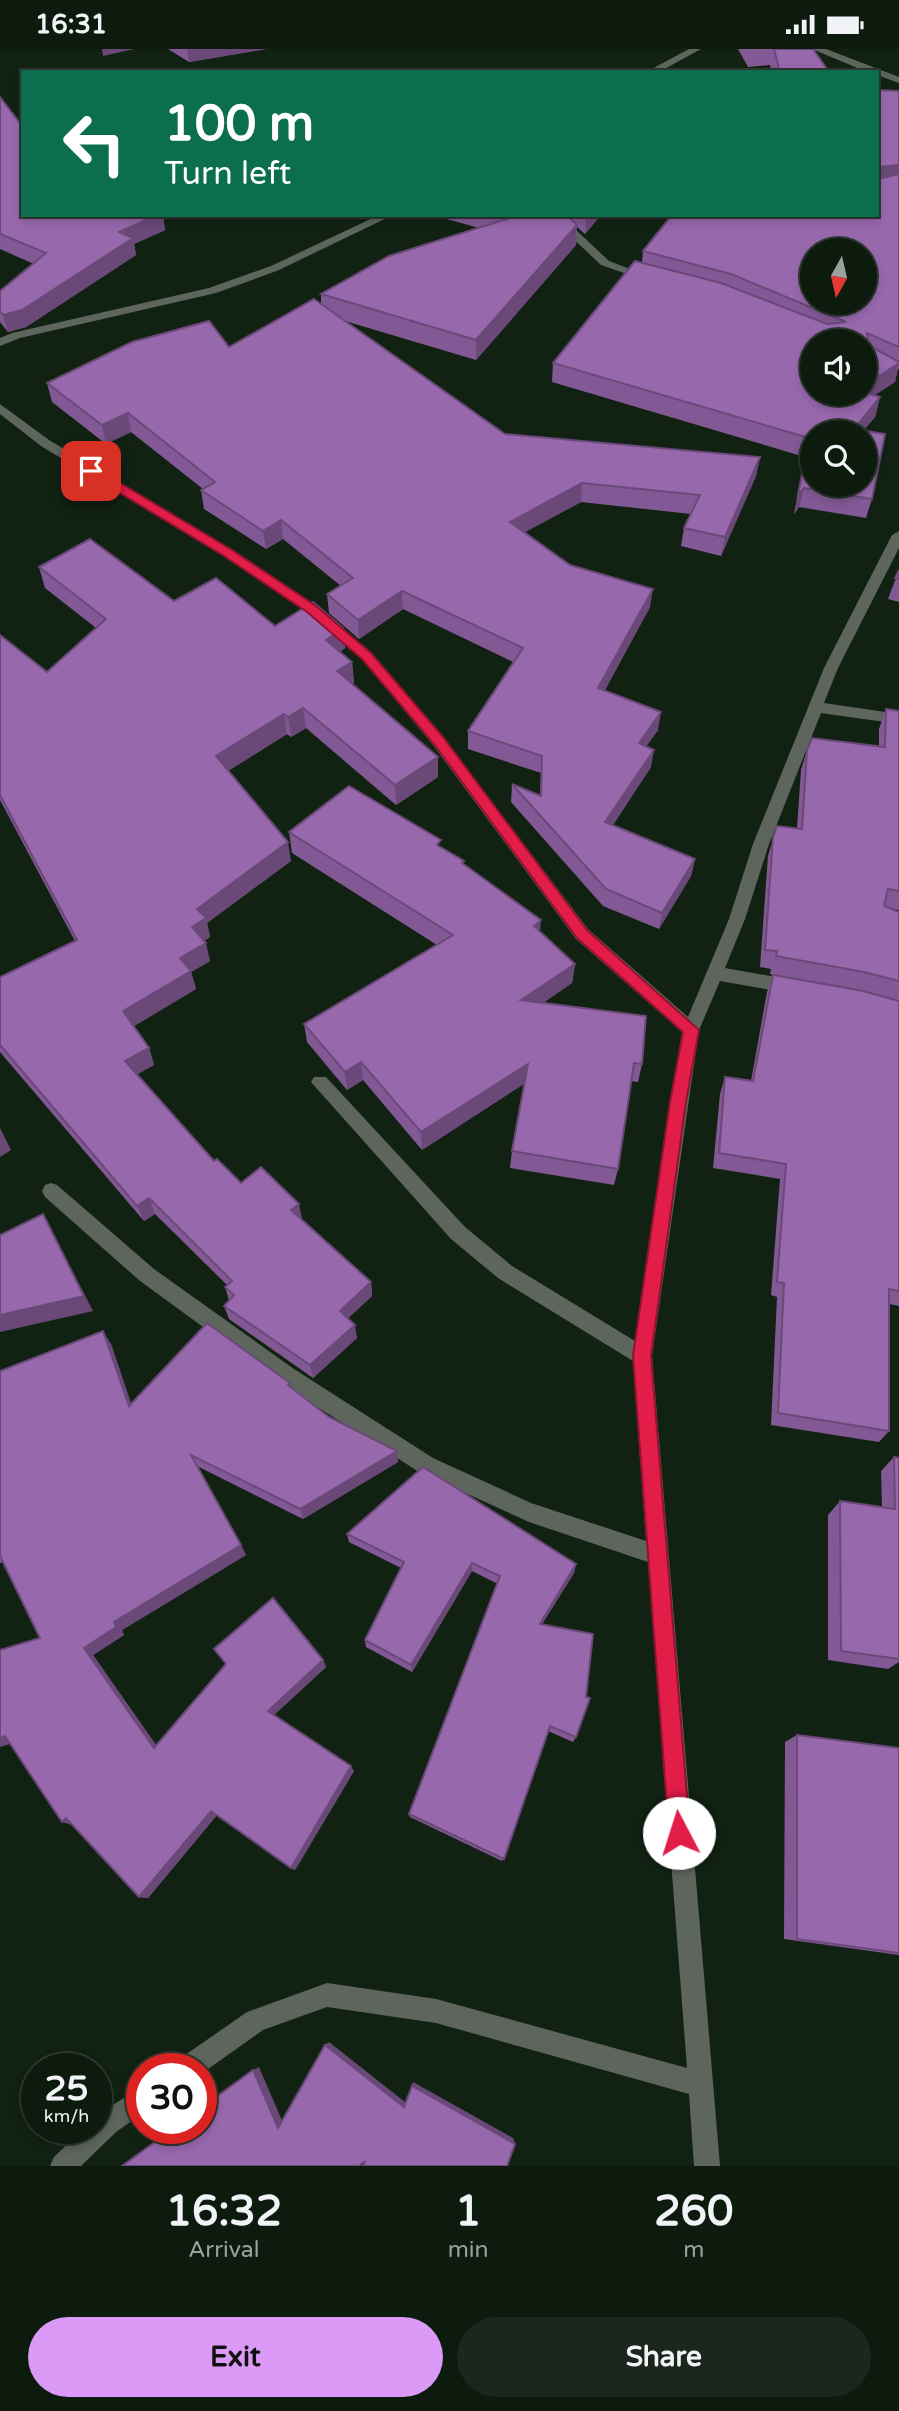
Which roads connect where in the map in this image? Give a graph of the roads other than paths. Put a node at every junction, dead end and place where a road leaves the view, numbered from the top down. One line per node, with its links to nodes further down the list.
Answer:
1 (696, 49): 3 (street)
2 (817, 49): 4 (street)
3 (655, 70)
4 (872, 70)
5 (879, 73): 6 (street)
6 (899, 81)
7 (384, 217): 10 (street)
8 (556, 217): 9 (street)
9 (658, 281)
10 (0, 342)
11 (0, 408): 17 (street)
12 (899, 535): 13 (street)
13 (817, 707): 14 (street); 15 (street)
14 (899, 719)
15 (713, 973): 16 (street); 17 (street)
16 (804, 989)
17 (691, 1030): 20 (street)
18 (320, 1082): 20 (street)
19 (51, 1191): 21 (street)
20 (642, 1356): 21 (street)
21 (657, 1555): 23 (street)
22 (210, 2053): 23 (street)
23 (699, 2084): 26 (street)
24 (126, 2110): 25 (street)
25 (63, 2166)
26 (707, 2166)

